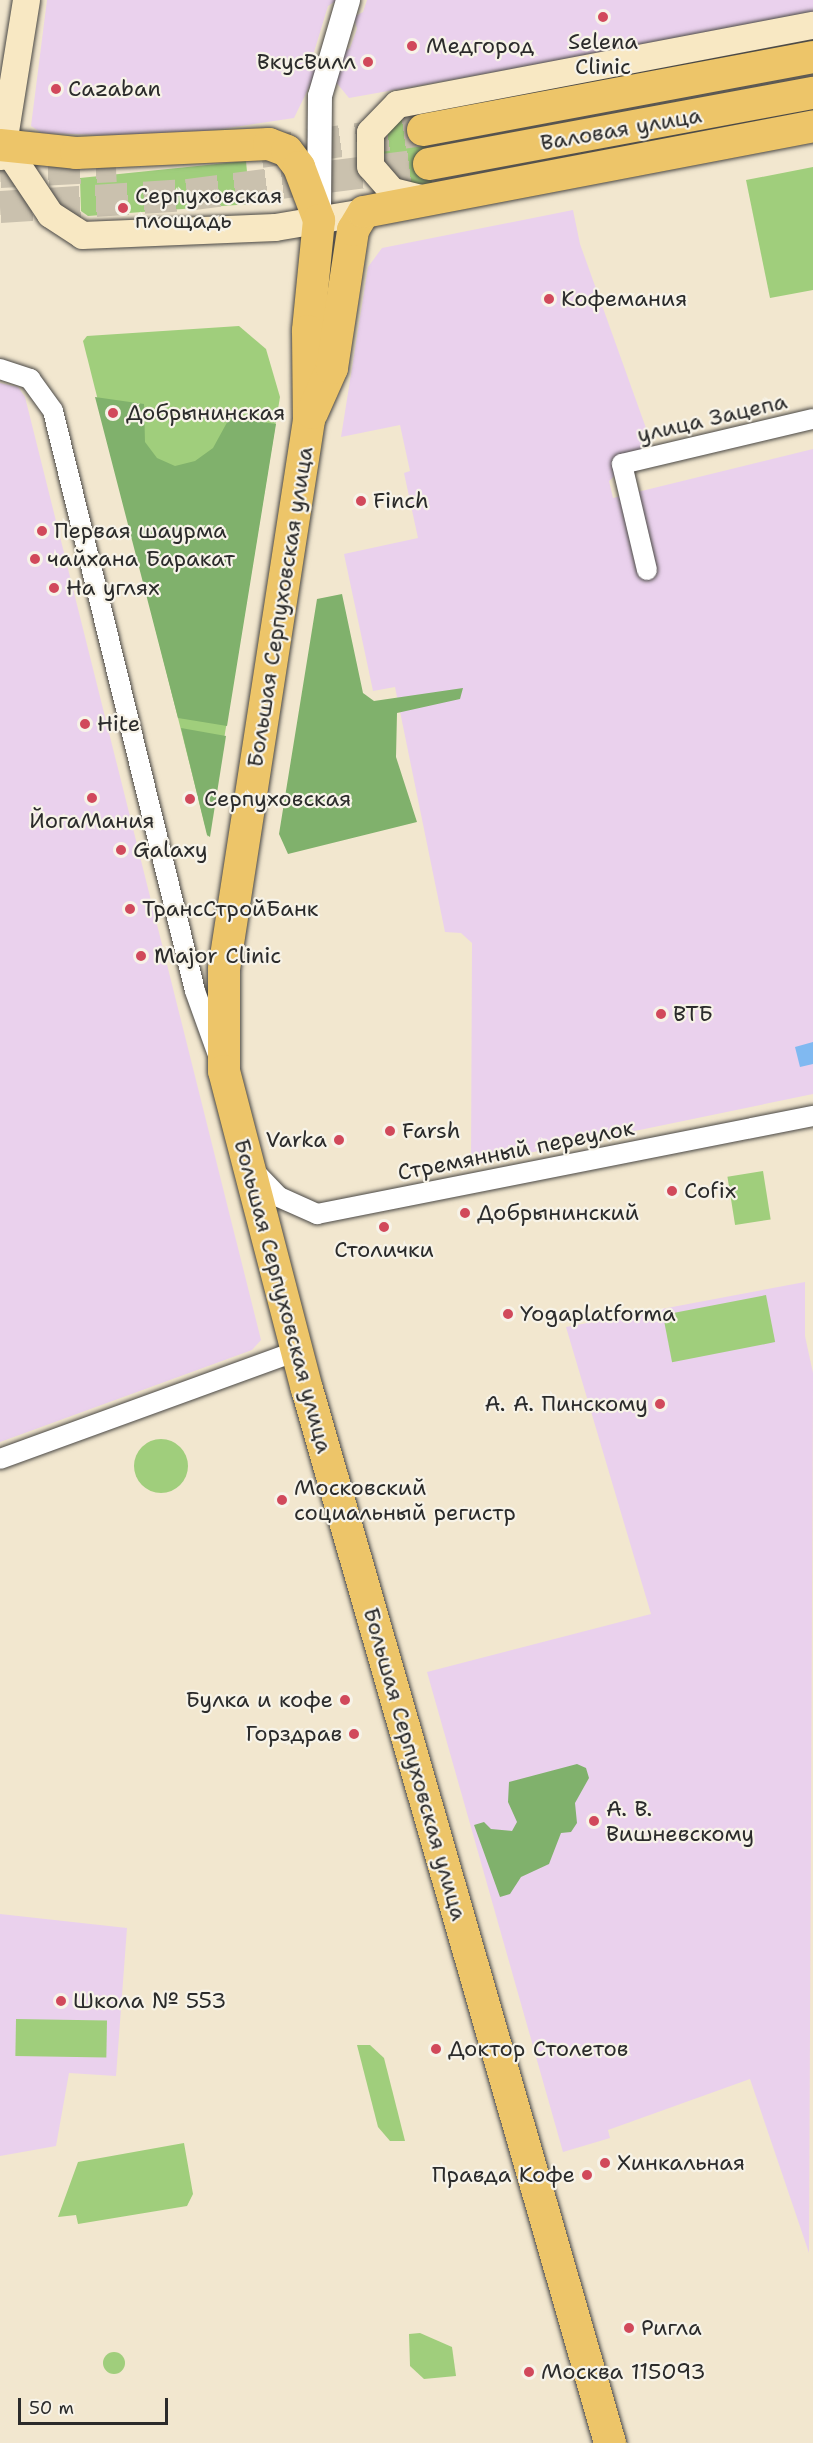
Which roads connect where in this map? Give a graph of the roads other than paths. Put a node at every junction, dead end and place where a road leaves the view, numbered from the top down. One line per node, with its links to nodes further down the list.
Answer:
1 (26, 0): 8 (main road)
2 (348, 0): 12 (street)
3 (813, 25): 10 (main road)
4 (813, 57): 7 (main road, Валовая улица)
5 (813, 93): 9 (main road, Валовая улица)
6 (813, 126): 10 (main road)
7 (423, 130)
8 (1, 147): 12 (main road); 12 (main road)
9 (429, 164)
10 (435, 198): 11 (main road)
11 (364, 212): 12 (main road); 15 (main road)
12 (319, 220): 15 (main road, Большая Серпуховская улица)
13 (0, 369): 17 (street)
14 (813, 419): 16 (street, улица Зацепа)
15 (309, 420): 17 (main road, Большая Серпуховская улица)
16 (648, 570)
17 (224, 1071): 19 (main road, Большая Серпуховская улица)
18 (813, 1116): 19 (street, Стремянный переулок)
19 (245, 1161): 20 (main road, Большая Серпуховская улица)
20 (296, 1351): 21 (street); 22 (main road, Большая Серпуховская улица)
21 (0, 1459)
22 (610, 2443)

